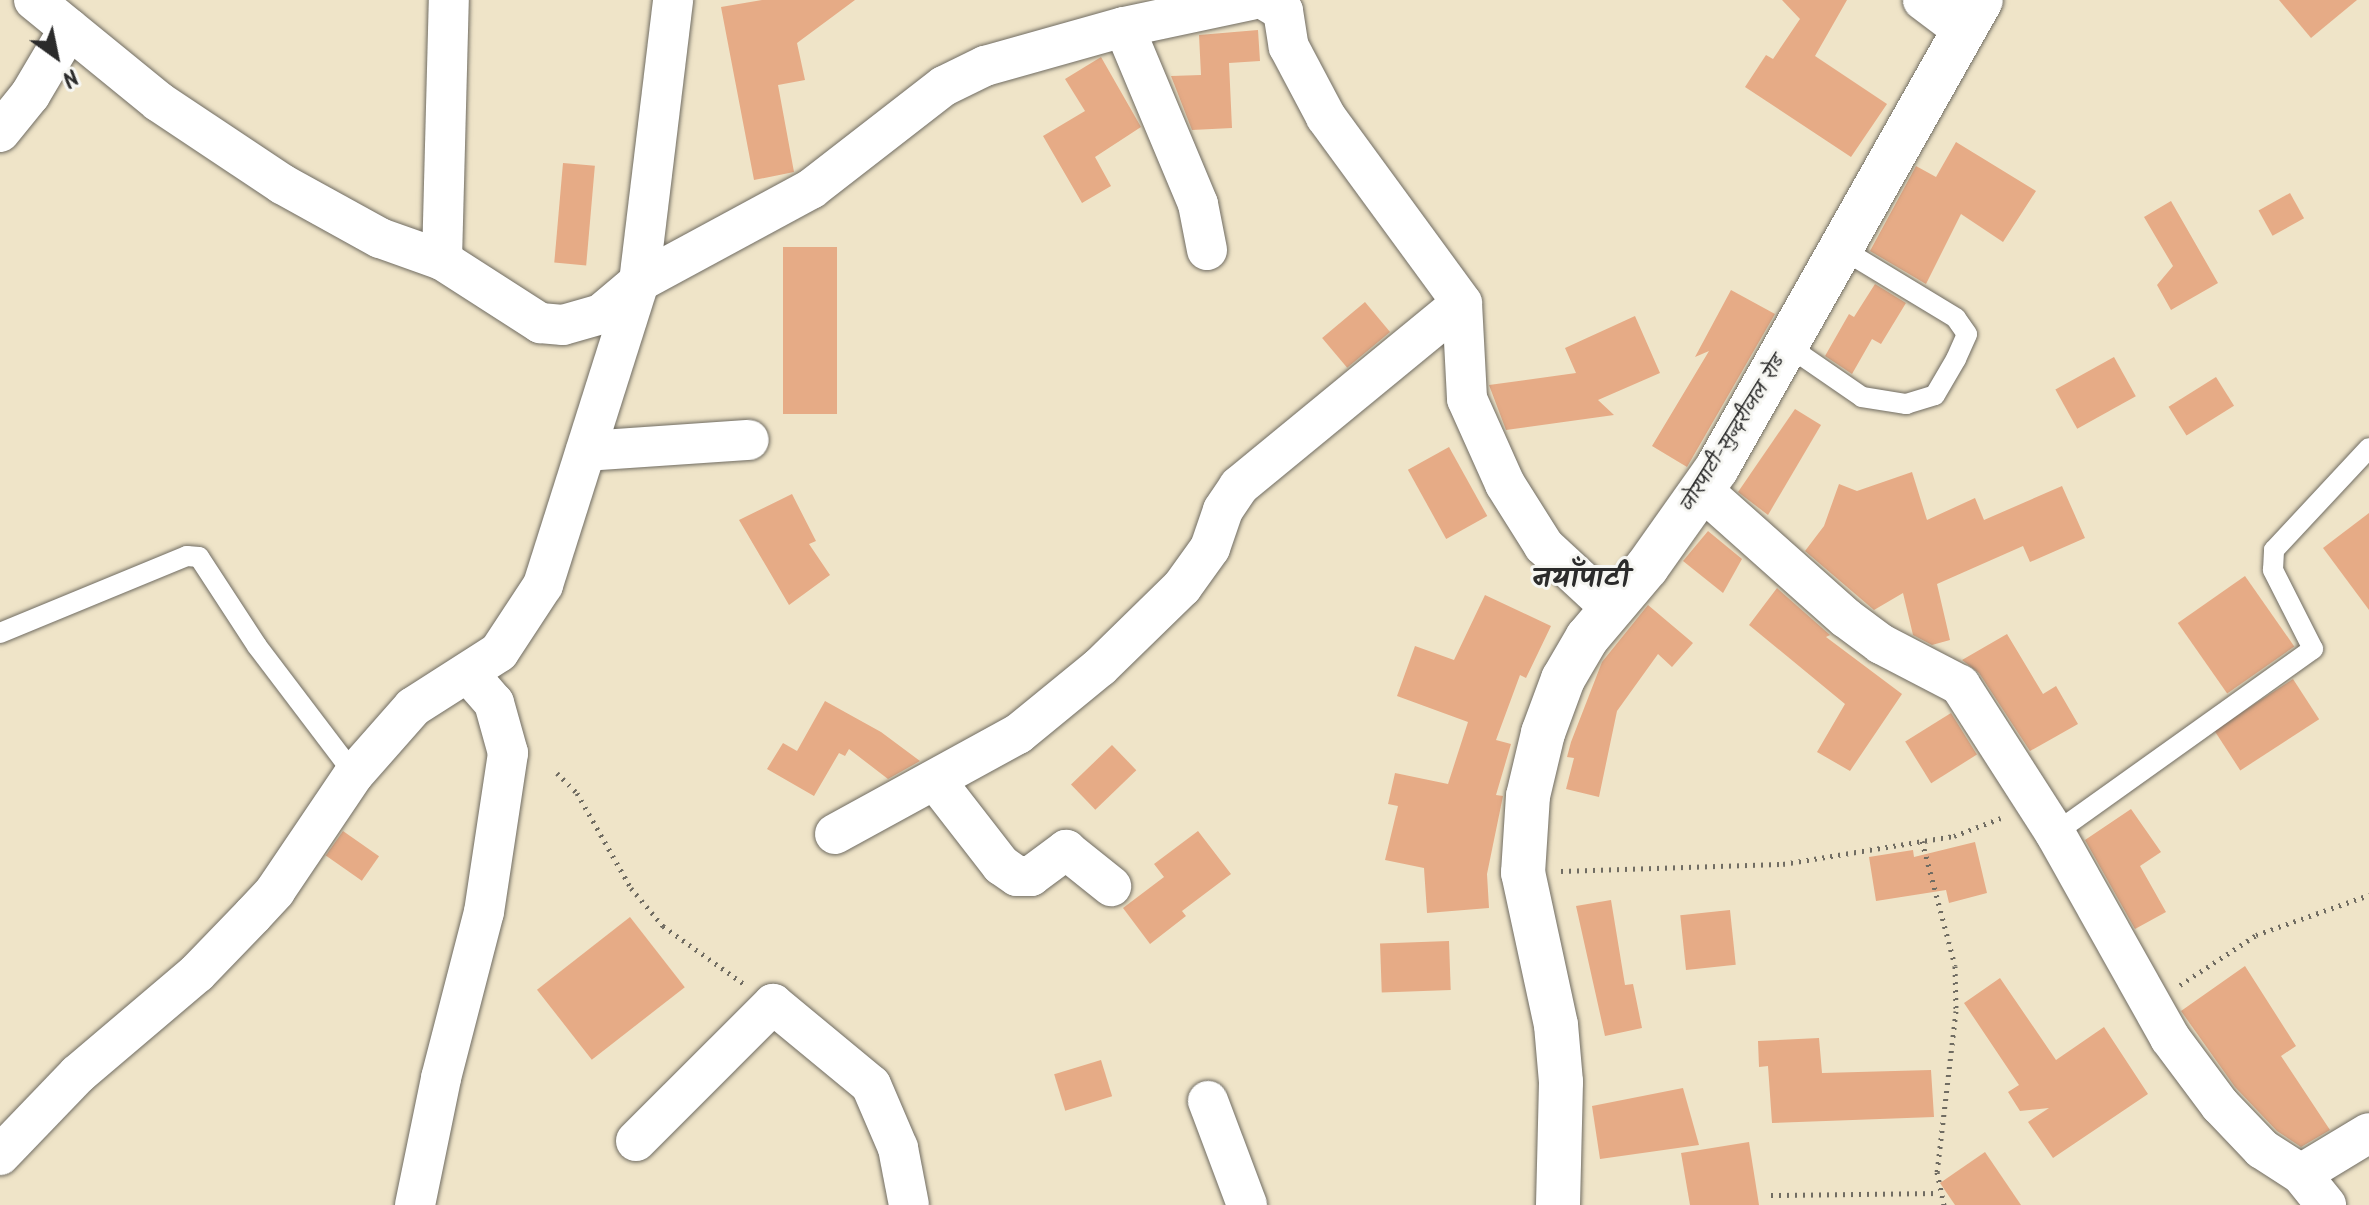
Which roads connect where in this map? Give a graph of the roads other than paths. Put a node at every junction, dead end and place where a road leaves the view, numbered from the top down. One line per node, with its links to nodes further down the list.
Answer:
1 (34, 0): 8 (street)
2 (449, 0): 12 (street)
3 (673, 0): 13 (street)
4 (1246, 0): 7 (street); 14 (street)
5 (1923, 0): 6 (street)
6 (1973, 16): 10 (main road, जोरपाटी-सुन्दरीजल रोड)
7 (1124, 27): 11 (street); 13 (street)
8 (69, 29): 9 (street); 12 (street)
9 (0, 132)
10 (1842, 249): 15 (main road, जोरपाटी-सुन्दरीजल रोड); 15 (lane)
11 (1207, 250)
12 (442, 260): 13 (street)
13 (639, 282): 18 (street)
14 (1462, 303): 20 (street); 24 (street)
15 (1788, 346): 19 (main road, जोरपाटी-सुन्दरीजल रोड)
16 (749, 440): 18 (street)
17 (2369, 448): 25 (lane)
18 (586, 451): 22 (street)
19 (1701, 489): 20 (main road, जोरपाटी-सुन्दरीजल रोड); 25 (street)
20 (1612, 609): 36 (main road, जोरपाटी-सुन्दरीजल रोड)
21 (0, 633): 23 (lane)
22 (468, 673): 23 (street); 33 (street)
23 (354, 774): 31 (street)
24 (935, 780): 26 (street); 27 (street)
25 (2045, 819): 32 (street)
26 (835, 834)
27 (1111, 886)
28 (1208, 1101): 35 (street)
29 (2369, 1133): 32 (street)
30 (636, 1141): 34 (street)
31 (0, 1155)
32 (2301, 1174): 37 (street)
33 (415, 1205)
34 (909, 1205)
35 (1247, 1205)
36 (1558, 1205)
37 (2326, 1205)

